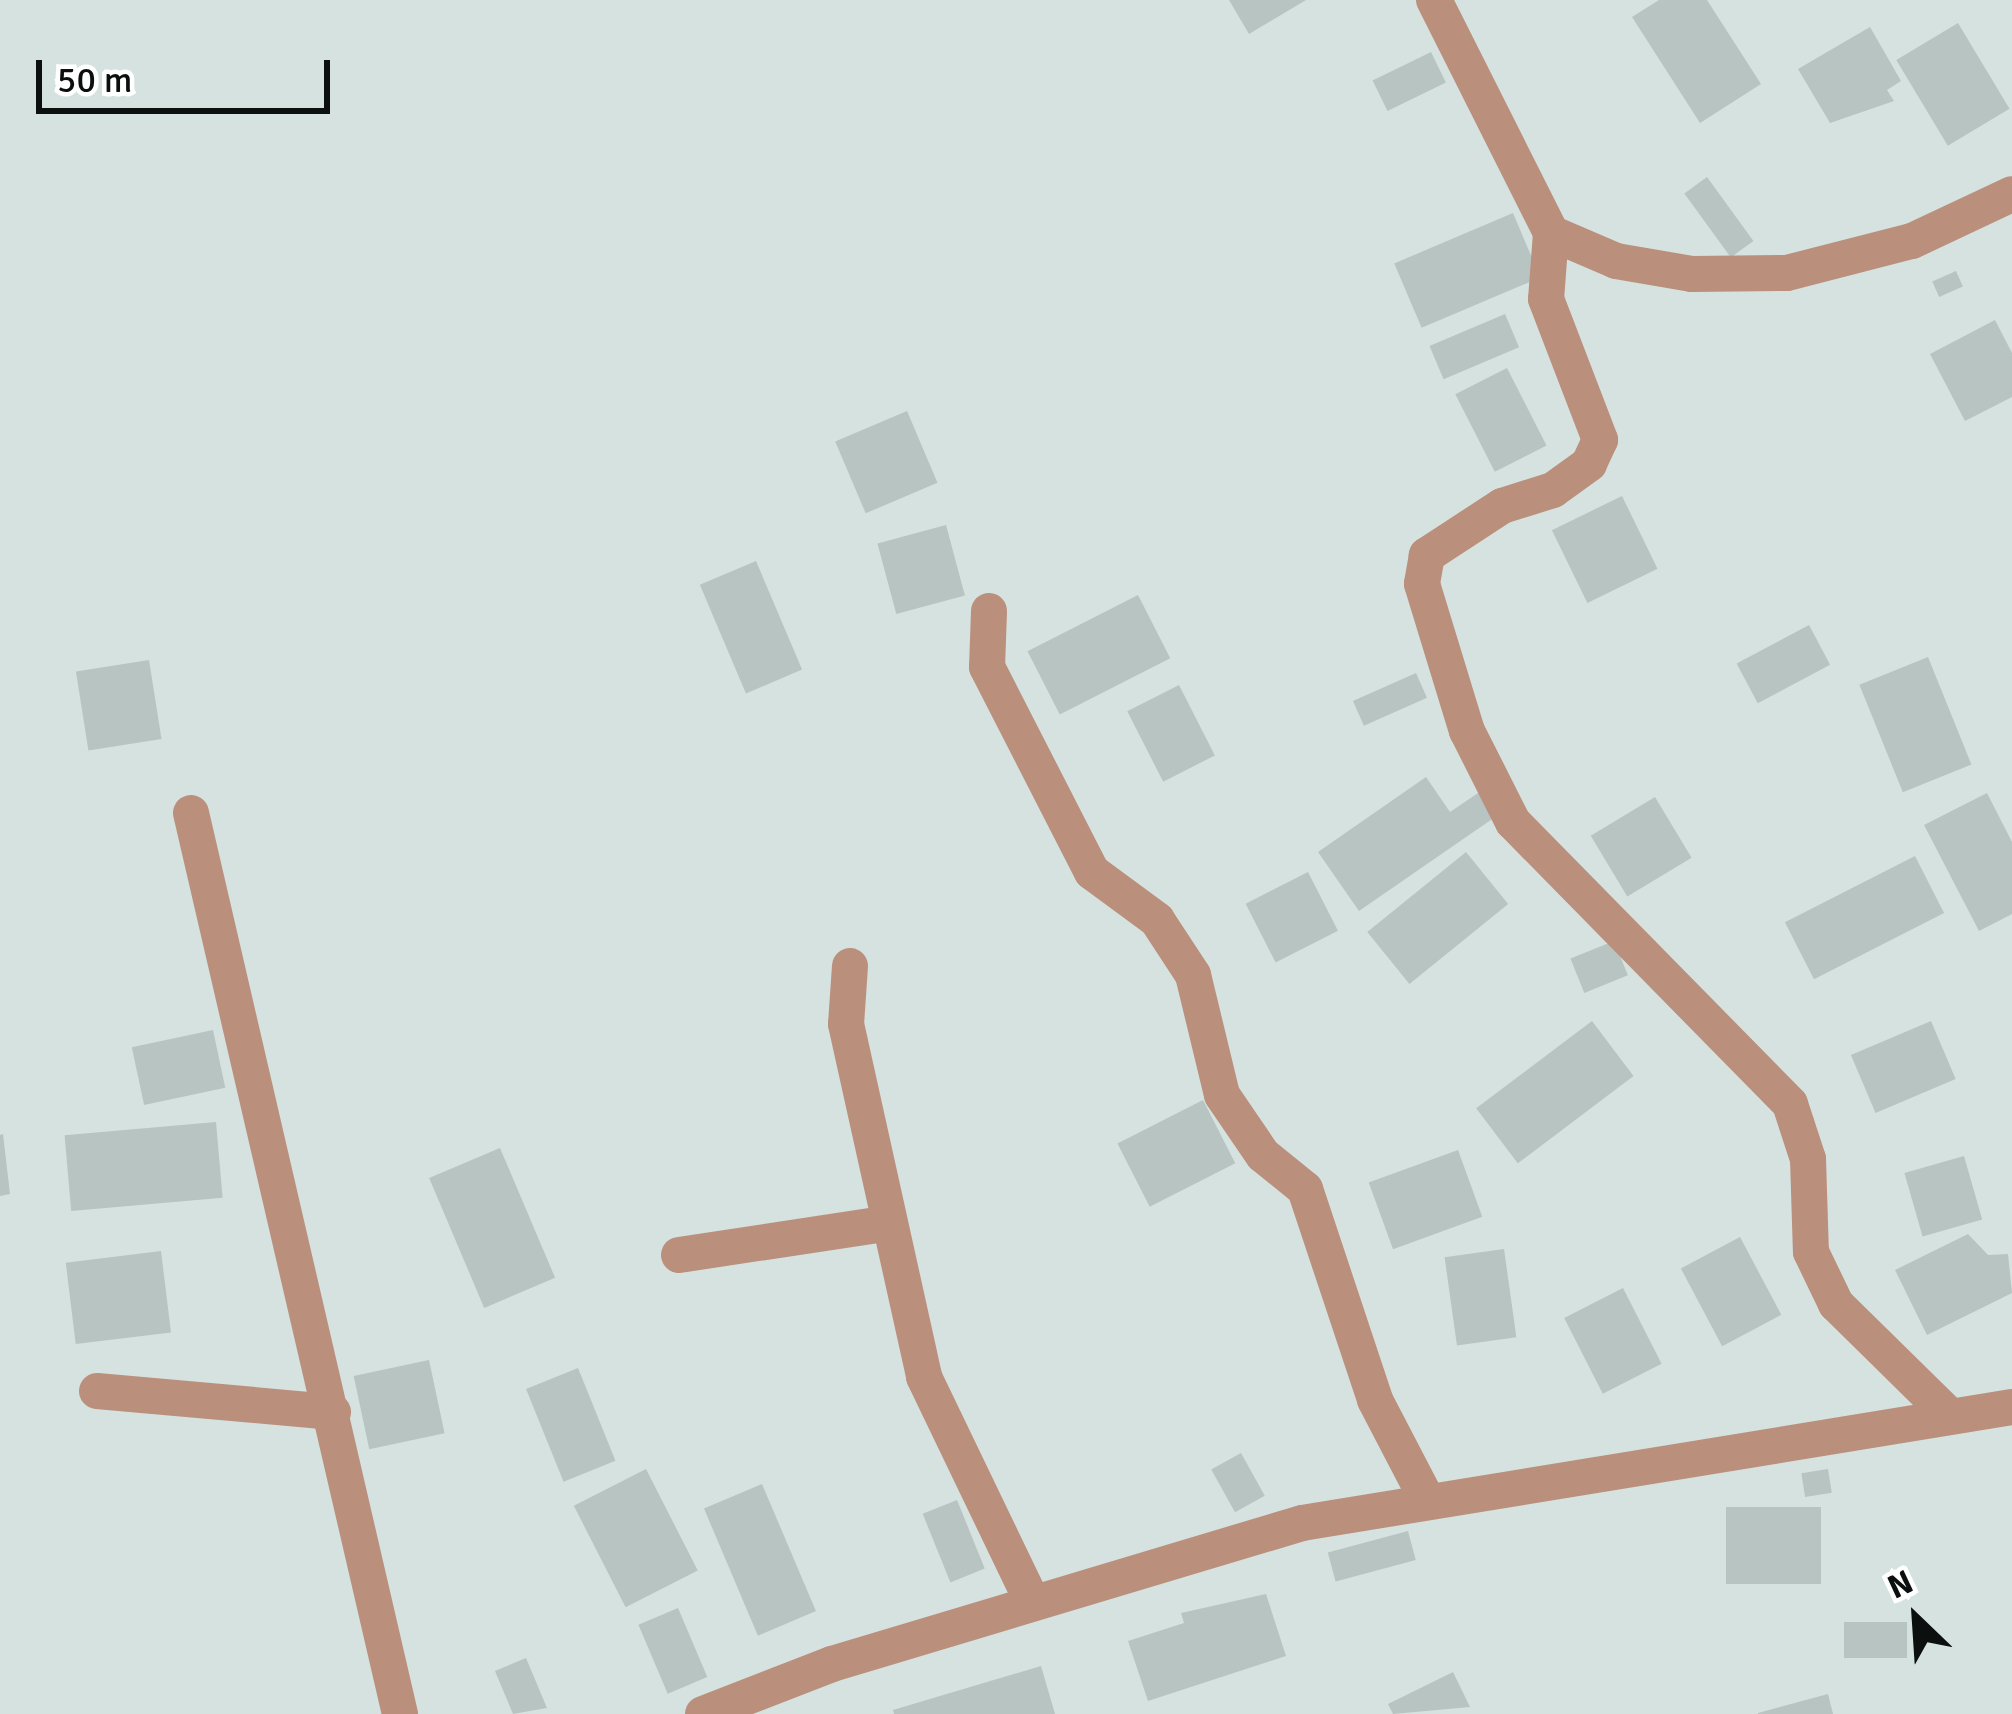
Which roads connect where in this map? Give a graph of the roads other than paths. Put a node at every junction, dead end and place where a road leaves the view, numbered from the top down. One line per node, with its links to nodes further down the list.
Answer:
1 (1434, 0): 3 (street)
2 (2012, 194): 3 (street)
3 (1551, 232): 12 (street)
4 (989, 611): 13 (street)
5 (191, 813): 11 (street)
6 (850, 966): 7 (street)
7 (885, 1224): 8 (street); 14 (street)
8 (679, 1256)
9 (97, 1391): 11 (street)
10 (2012, 1407): 12 (street)
11 (333, 1412): 15 (street)
12 (1948, 1414): 13 (street)
13 (1428, 1502): 14 (street)
14 (1032, 1601): 16 (street)
15 (400, 1714)
16 (703, 1714)

